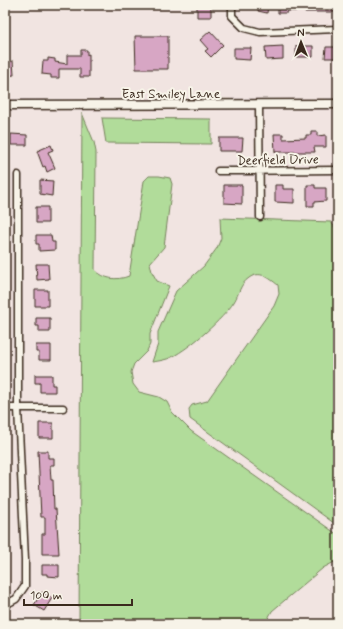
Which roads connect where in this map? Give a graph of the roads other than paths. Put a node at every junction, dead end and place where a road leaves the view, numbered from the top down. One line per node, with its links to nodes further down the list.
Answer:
1 (232, 5): 2 (street)
2 (338, 29)
3 (258, 104): 4 (street, East Smiley Lane); 5 (street, East Smiley Lane); 6 (street)
4 (338, 104)
5 (5, 106)
6 (260, 170): 7 (street, Deerfield Drive); 8 (street, Deerfield Drive); 10 (street)
7 (338, 170)
8 (218, 171)
9 (18, 175): 12 (street)
10 (260, 217)
11 (5, 408): 12 (street)
12 (18, 408): 13 (street); 14 (street)
13 (63, 408)
14 (5, 605)

